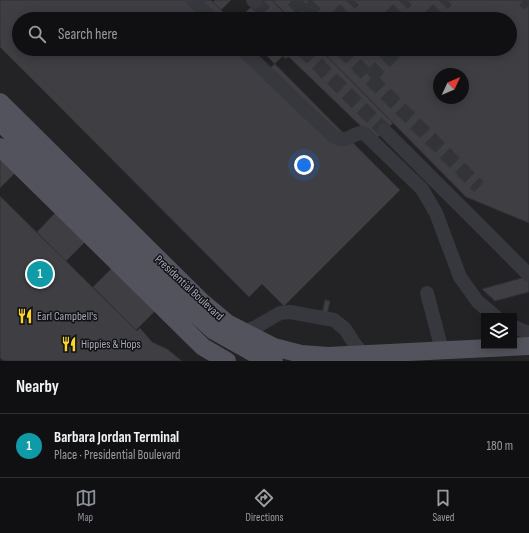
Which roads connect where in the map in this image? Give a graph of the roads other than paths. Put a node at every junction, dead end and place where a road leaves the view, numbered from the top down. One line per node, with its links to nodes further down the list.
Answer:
1 (193, 0): 2 (lane)
2 (205, 12)
3 (249, 56): 11 (lane)
4 (0, 102): 13 (main road, Presidential Boulevard)
5 (0, 122): 21 (main road)
6 (0, 128): 20 (main road)
7 (384, 130): 9 (lane)
8 (0, 147): 19 (main road)
9 (529, 275)
10 (427, 294): 16 (lane)
11 (491, 313)
12 (517, 328): 14 (lane)
13 (243, 332): 17 (main road, Presidential Boulevard); 17 (lane)
14 (529, 333)
15 (529, 346): 16 (main road, Presidential Boulevard)
16 (442, 350): 18 (main road, Presidential Boulevard)
17 (364, 354): 18 (main road, Presidential Boulevard)
18 (389, 357)
19 (227, 361)
20 (249, 361)
21 (274, 361)

